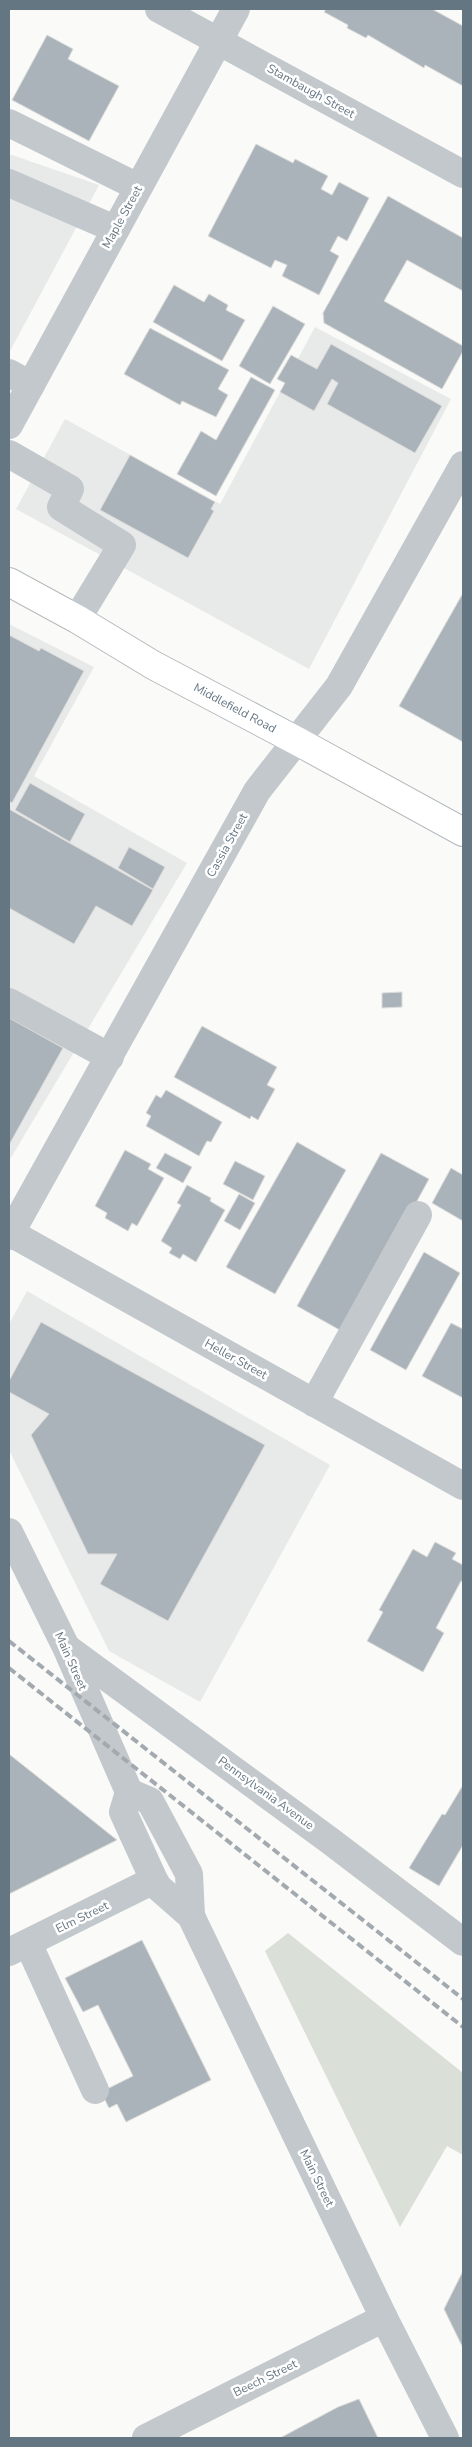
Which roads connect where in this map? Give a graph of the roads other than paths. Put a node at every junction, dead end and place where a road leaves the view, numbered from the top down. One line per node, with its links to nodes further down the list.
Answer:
1 (159, 9): 3 (street, Stambaugh Street)
2 (236, 9): 3 (street, Maple Street)
3 (218, 40): 5 (street, Stambaugh Street); 7 (street, Maple Street)
4 (9, 123): 7 (street)
5 (463, 174)
6 (9, 184): 8 (street)
7 (138, 186): 8 (street, Maple Street)
8 (115, 229): 9 (street, Maple Street)
9 (20, 379): 10 (street, Maple Street)
10 (9, 425)
11 (9, 454): 14 (street)
12 (463, 465): 15 (street, Cassia Street)
13 (9, 582): 14 (main road, Middlefield Road)
14 (77, 619): 15 (main road, Middlefield Road)
15 (297, 741): 16 (main road, Middlefield Road); 18 (street, Cassia Street)
16 (463, 832)
17 (9, 1002): 18 (street)
18 (110, 1056): 20 (street, Cassia Street)
19 (418, 1215): 21 (street)
20 (9, 1234): 21 (street, Heller Street)
21 (314, 1403): 22 (street, Heller Street)
22 (463, 1486)
23 (9, 1532): 24 (street, Main Street)
24 (66, 1647): 25 (street, Main Street); 28 (street, Pennsylvania Avenue)
25 (129, 1792): 26 (street, Main Street); 27 (street, Main Street)
26 (154, 1880): 27 (street, Main Street); 29 (street, Elm Street)
27 (191, 1916): 31 (street, Main Street)
28 (463, 1942)
29 (18, 1948): 30 (street)
30 (96, 2090)
31 (384, 2318): 32 (street, Beech Street); 33 (street, Main Street)
32 (146, 2438)
33 (445, 2438)

